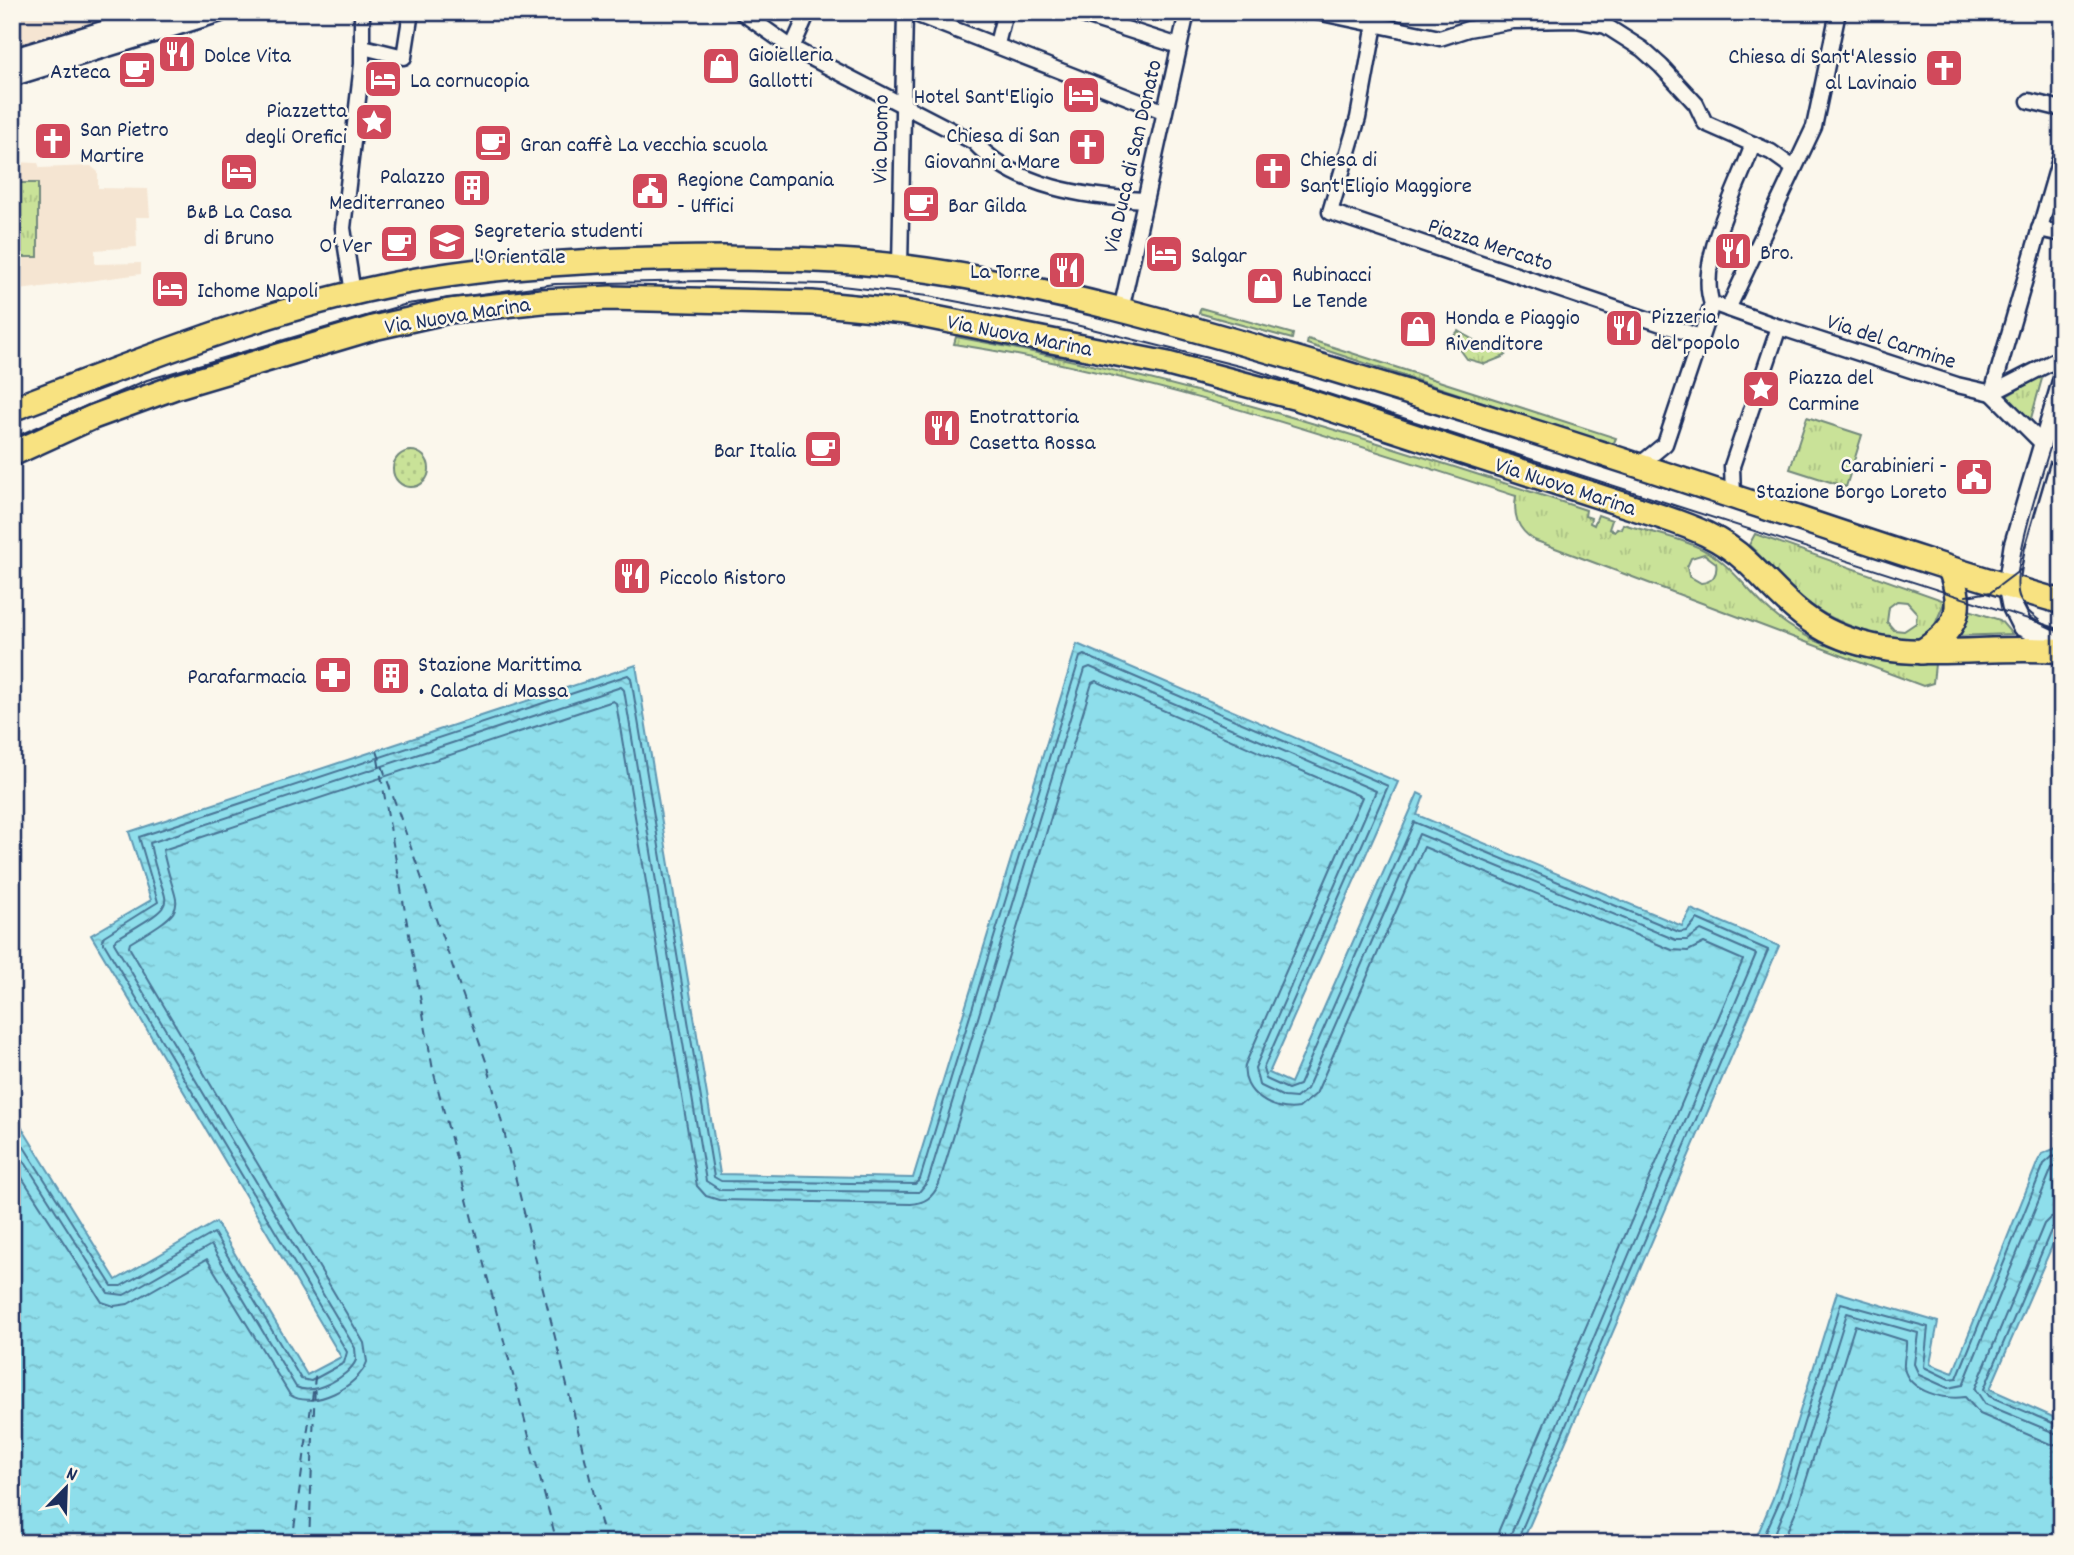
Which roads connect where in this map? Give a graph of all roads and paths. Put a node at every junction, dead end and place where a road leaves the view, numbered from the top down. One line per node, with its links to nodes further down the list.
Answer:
1 (167, 12): 19 (main road)
2 (219, 12): 20 (main road)
3 (362, 12): 17 (street)
4 (411, 12): 17 (street)
5 (741, 12): 18 (street)
6 (808, 12): 18 (street)
7 (907, 12): 15 (street); 22 (street, Via Duomo)
8 (1005, 12): 15 (street)
9 (1073, 12): 16 (street)
10 (1187, 12): 16 (street, Via Duca di San Donato)
11 (1317, 12): 13 (street)
12 (1838, 12): 27 (street)
13 (1345, 16): 14 (street)
14 (1375, 24): 25 (street); 37 (street, Piazza Mercato)
15 (997, 44): 24 (street)
16 (1179, 46): 24 (street, Via Duca di San Donato)
17 (363, 47): 32 (street)
18 (792, 48): 22 (street)
19 (12, 59)
20 (12, 76)
21 (2029, 101): 23 (street)
22 (903, 105): 28 (street); 31 (street, Via Duomo)
23 (2062, 109)
24 (1163, 111): 28 (street, Via Duca di San Donato)
25 (1753, 144): 27 (street); 33 (street)
26 (2062, 152): 29 (street)
27 (1792, 167): 34 (street)
28 (1144, 200): 35 (street, Via Duca di San Donato)
29 (2039, 229): 30 (street); 40 (street)
30 (2062, 234)
31 (900, 267): 32 (main road, Via Nuova Marina); 35 (main road, Via Nuova Marina)
32 (354, 293): 41 (main road, Via Nuova Marina)
33 (1712, 304): 34 (street); 37 (street)
34 (1728, 309): 36 (street)
35 (1121, 310): 45 (main road, Via Nuova Marina)
36 (1779, 327): 40 (street, Via del Carmine); 46 (street)
37 (1700, 337): 45 (street)
38 (2062, 357): 40 (street)
39 (2062, 383): 42 (main road)
40 (1992, 393): 42 (street)
41 (12, 409)
42 (2045, 445): 44 (street); 47 (main road)
43 (12, 454): 53 (main road, Via Nuova Marina)
44 (2062, 458)
45 (1637, 467): 46 (main road, Via Nuova Marina)
46 (1733, 496): 48 (main road, Via Nuova Marina)
47 (2014, 546): 48 (main road); 49 (main road)
48 (1960, 572): 49 (main road, Via Nuova Marina); 53 (main road)
49 (2008, 586): 50 (main road, Via Nuova Marina); 51 (main road)
50 (2062, 602)
51 (2062, 645)
52 (2062, 651): 53 (main road, Via Nuova Marina)
53 (1921, 652)

